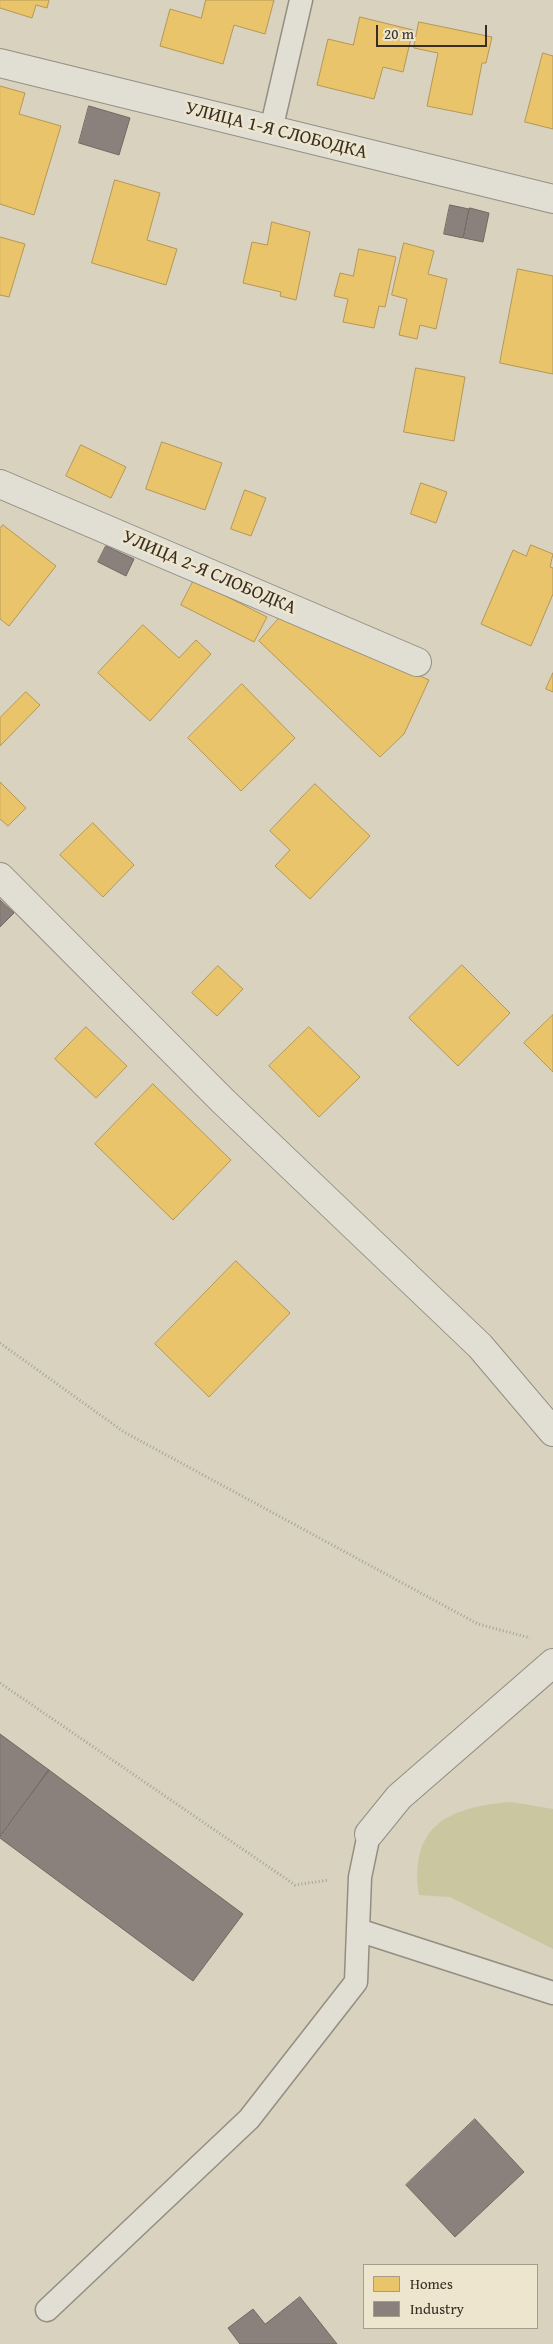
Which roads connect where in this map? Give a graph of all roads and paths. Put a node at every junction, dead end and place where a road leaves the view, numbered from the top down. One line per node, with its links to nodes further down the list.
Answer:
1 (301, 0): 3 (lane)
2 (0, 63): 3 (street, УЛИЦА 1-Я СЛОБОДКА)
3 (271, 130): 4 (street, УЛИЦА 1-Я СЛОБОДКА)
4 (553, 199)
5 (0, 484): 6 (street, УЛИЦА 2-Я СЛОБОДКА)
6 (417, 662)
7 (0, 877): 9 (street)
8 (0, 1344): 10 (path)
9 (553, 1432)
10 (534, 1639)
11 (553, 1663): 13 (street)
12 (0, 1683): 14 (path)
13 (369, 1834): 14 (lane)
14 (360, 1877): 15 (lane)
15 (358, 1930): 16 (lane); 17 (lane)
16 (553, 1993)
17 (47, 2310)

